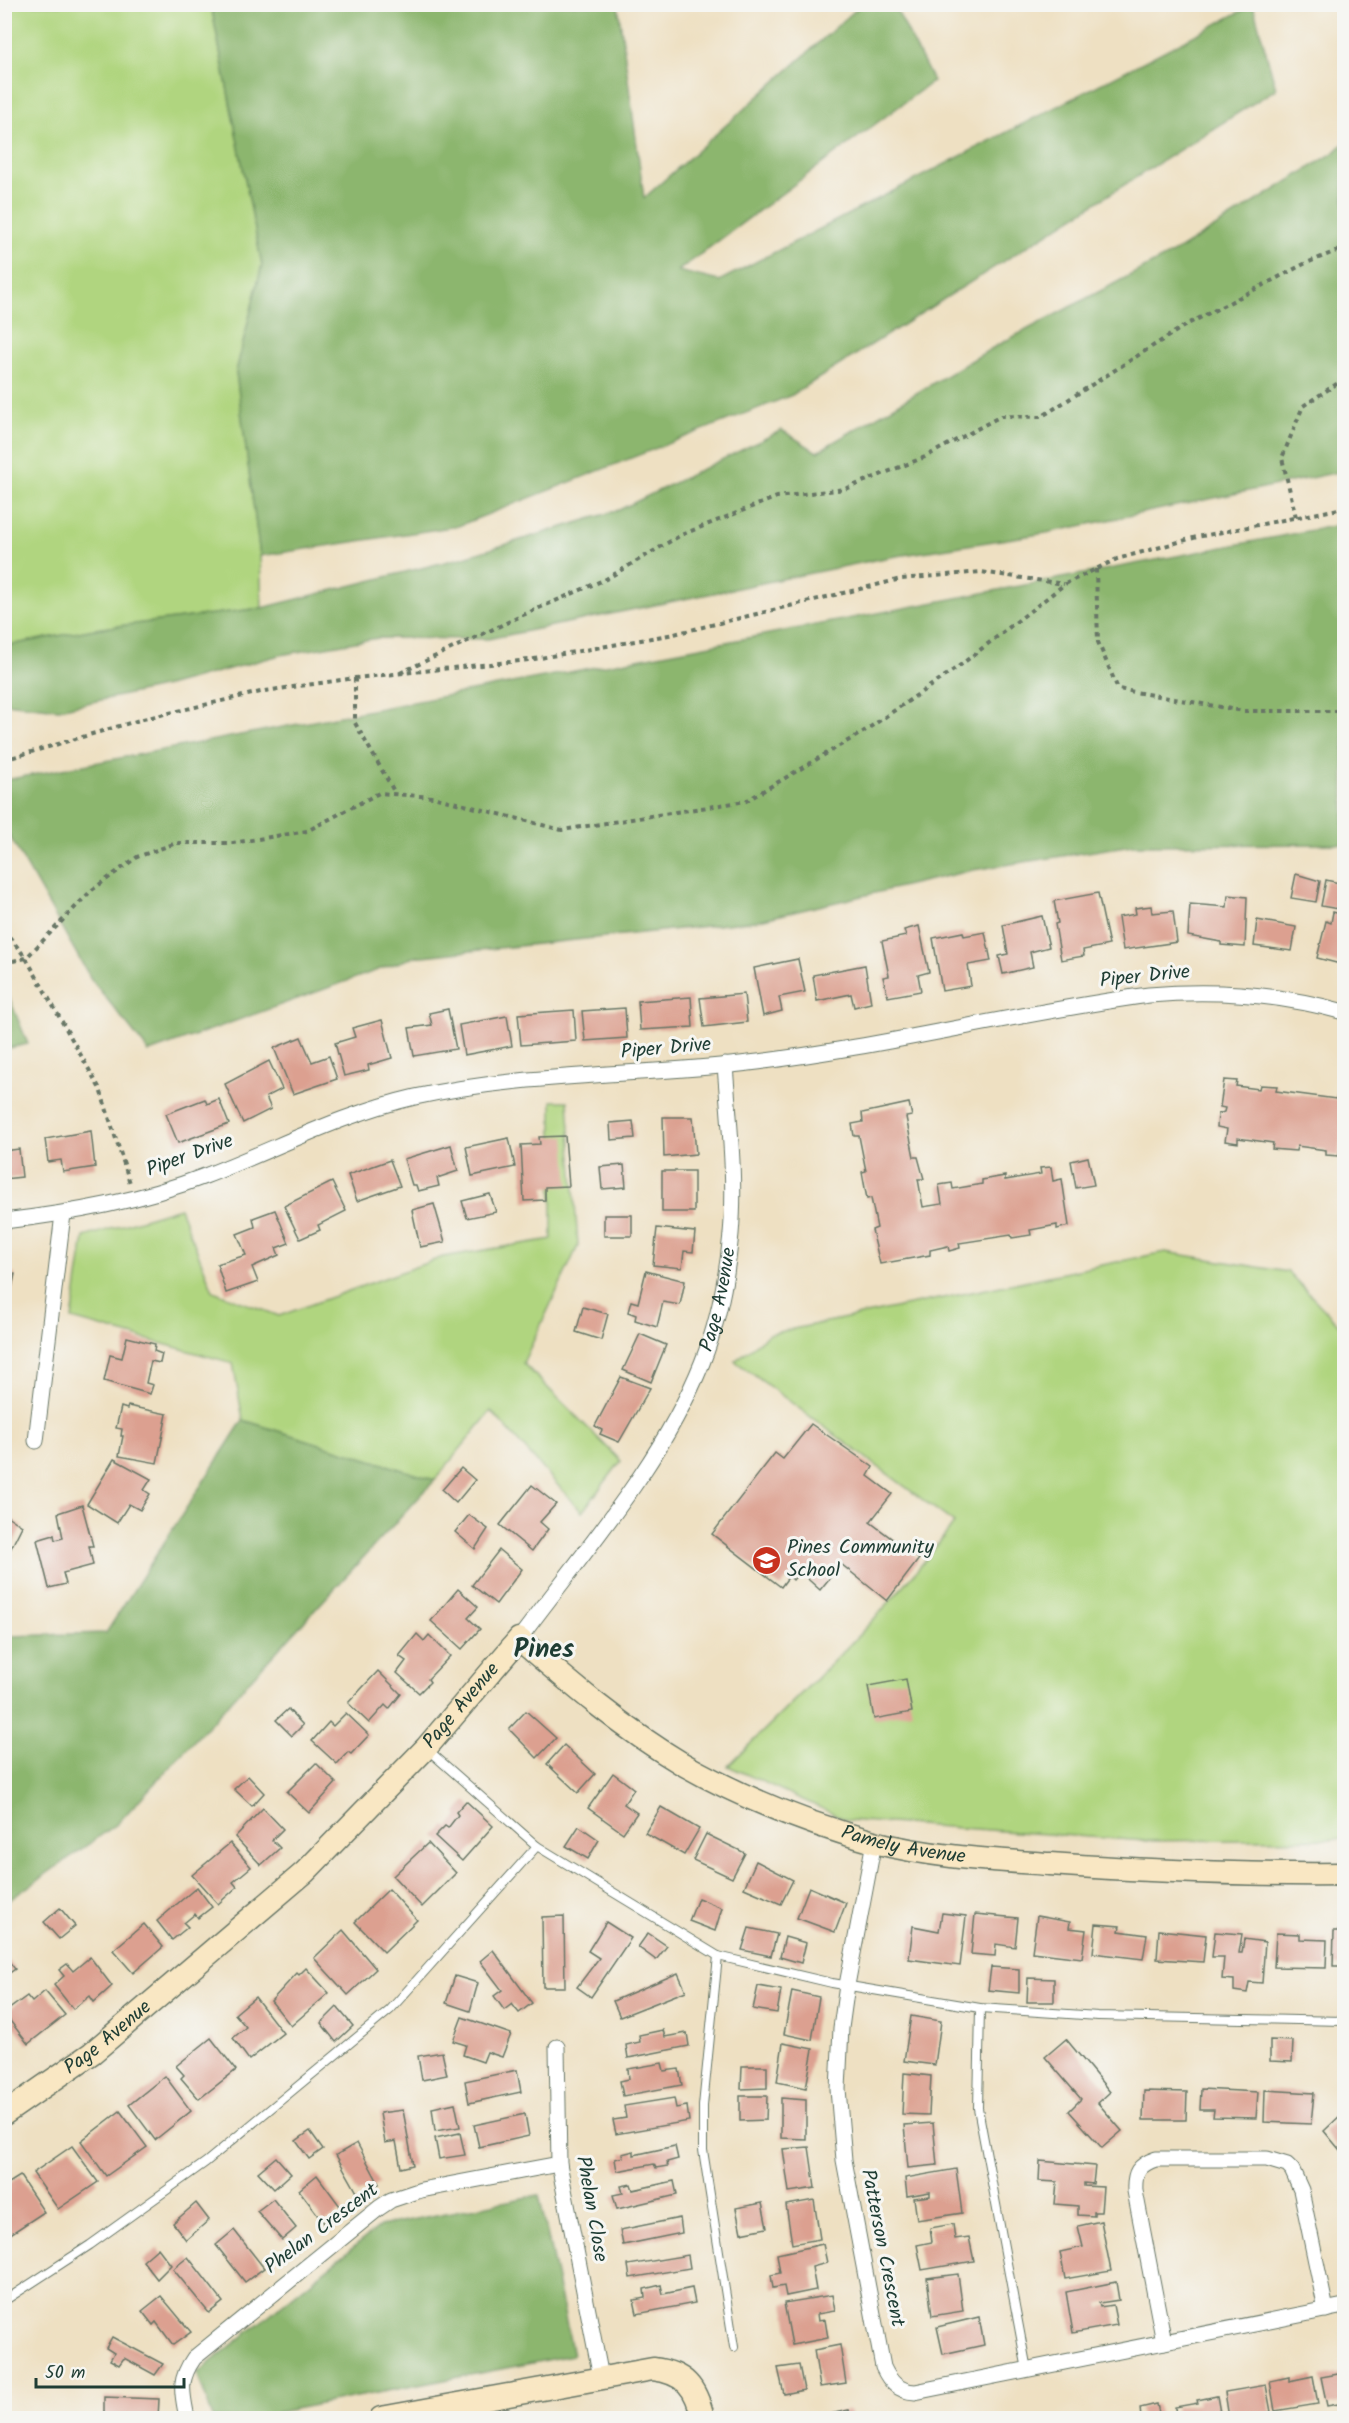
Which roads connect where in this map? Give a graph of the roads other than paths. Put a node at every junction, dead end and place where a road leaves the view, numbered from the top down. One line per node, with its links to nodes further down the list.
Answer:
1 (1344, 1012): 2 (street, Piper Drive)
2 (725, 1065): 3 (street, Piper Drive); 6 (street, Page Avenue)
3 (63, 1214): 4 (street, Piper Drive); 5 (street)
4 (4, 1221)
5 (36, 1441)
6 (519, 1639): 7 (street, Page Avenue); 8 (street, Pamely Avenue)
7 (426, 1748): 9 (lane); 16 (street, Page Avenue)
8 (874, 1842): 10 (street, Pamely Avenue); 12 (street, Patterson Crescent)
9 (537, 1846): 11 (lane); 18 (lane)
10 (1344, 1874)
11 (718, 1956): 12 (lane); 22 (lane)
12 (847, 1985): 13 (lane); 23 (street, Patterson Crescent)
13 (980, 2008): 14 (lane); 23 (lane)
14 (1344, 2021)
15 (558, 2046): 17 (street, Phelan Close)
16 (4, 2114)
17 (559, 2164): 24 (street, Phelan Close); 25 (street, Phelan Crescent)
18 (4, 2301)
19 (1344, 2306): 20 (street, Patterson Crescent)
20 (1326, 2310): 21 (street, Patterson Crescent); 21 (street)
21 (1164, 2342): 23 (street, Patterson Crescent)
22 (734, 2347)
23 (1027, 2370)
24 (601, 2377): 26 (street); 27 (street)
25 (187, 2418)
26 (381, 2418)
27 (703, 2418)

